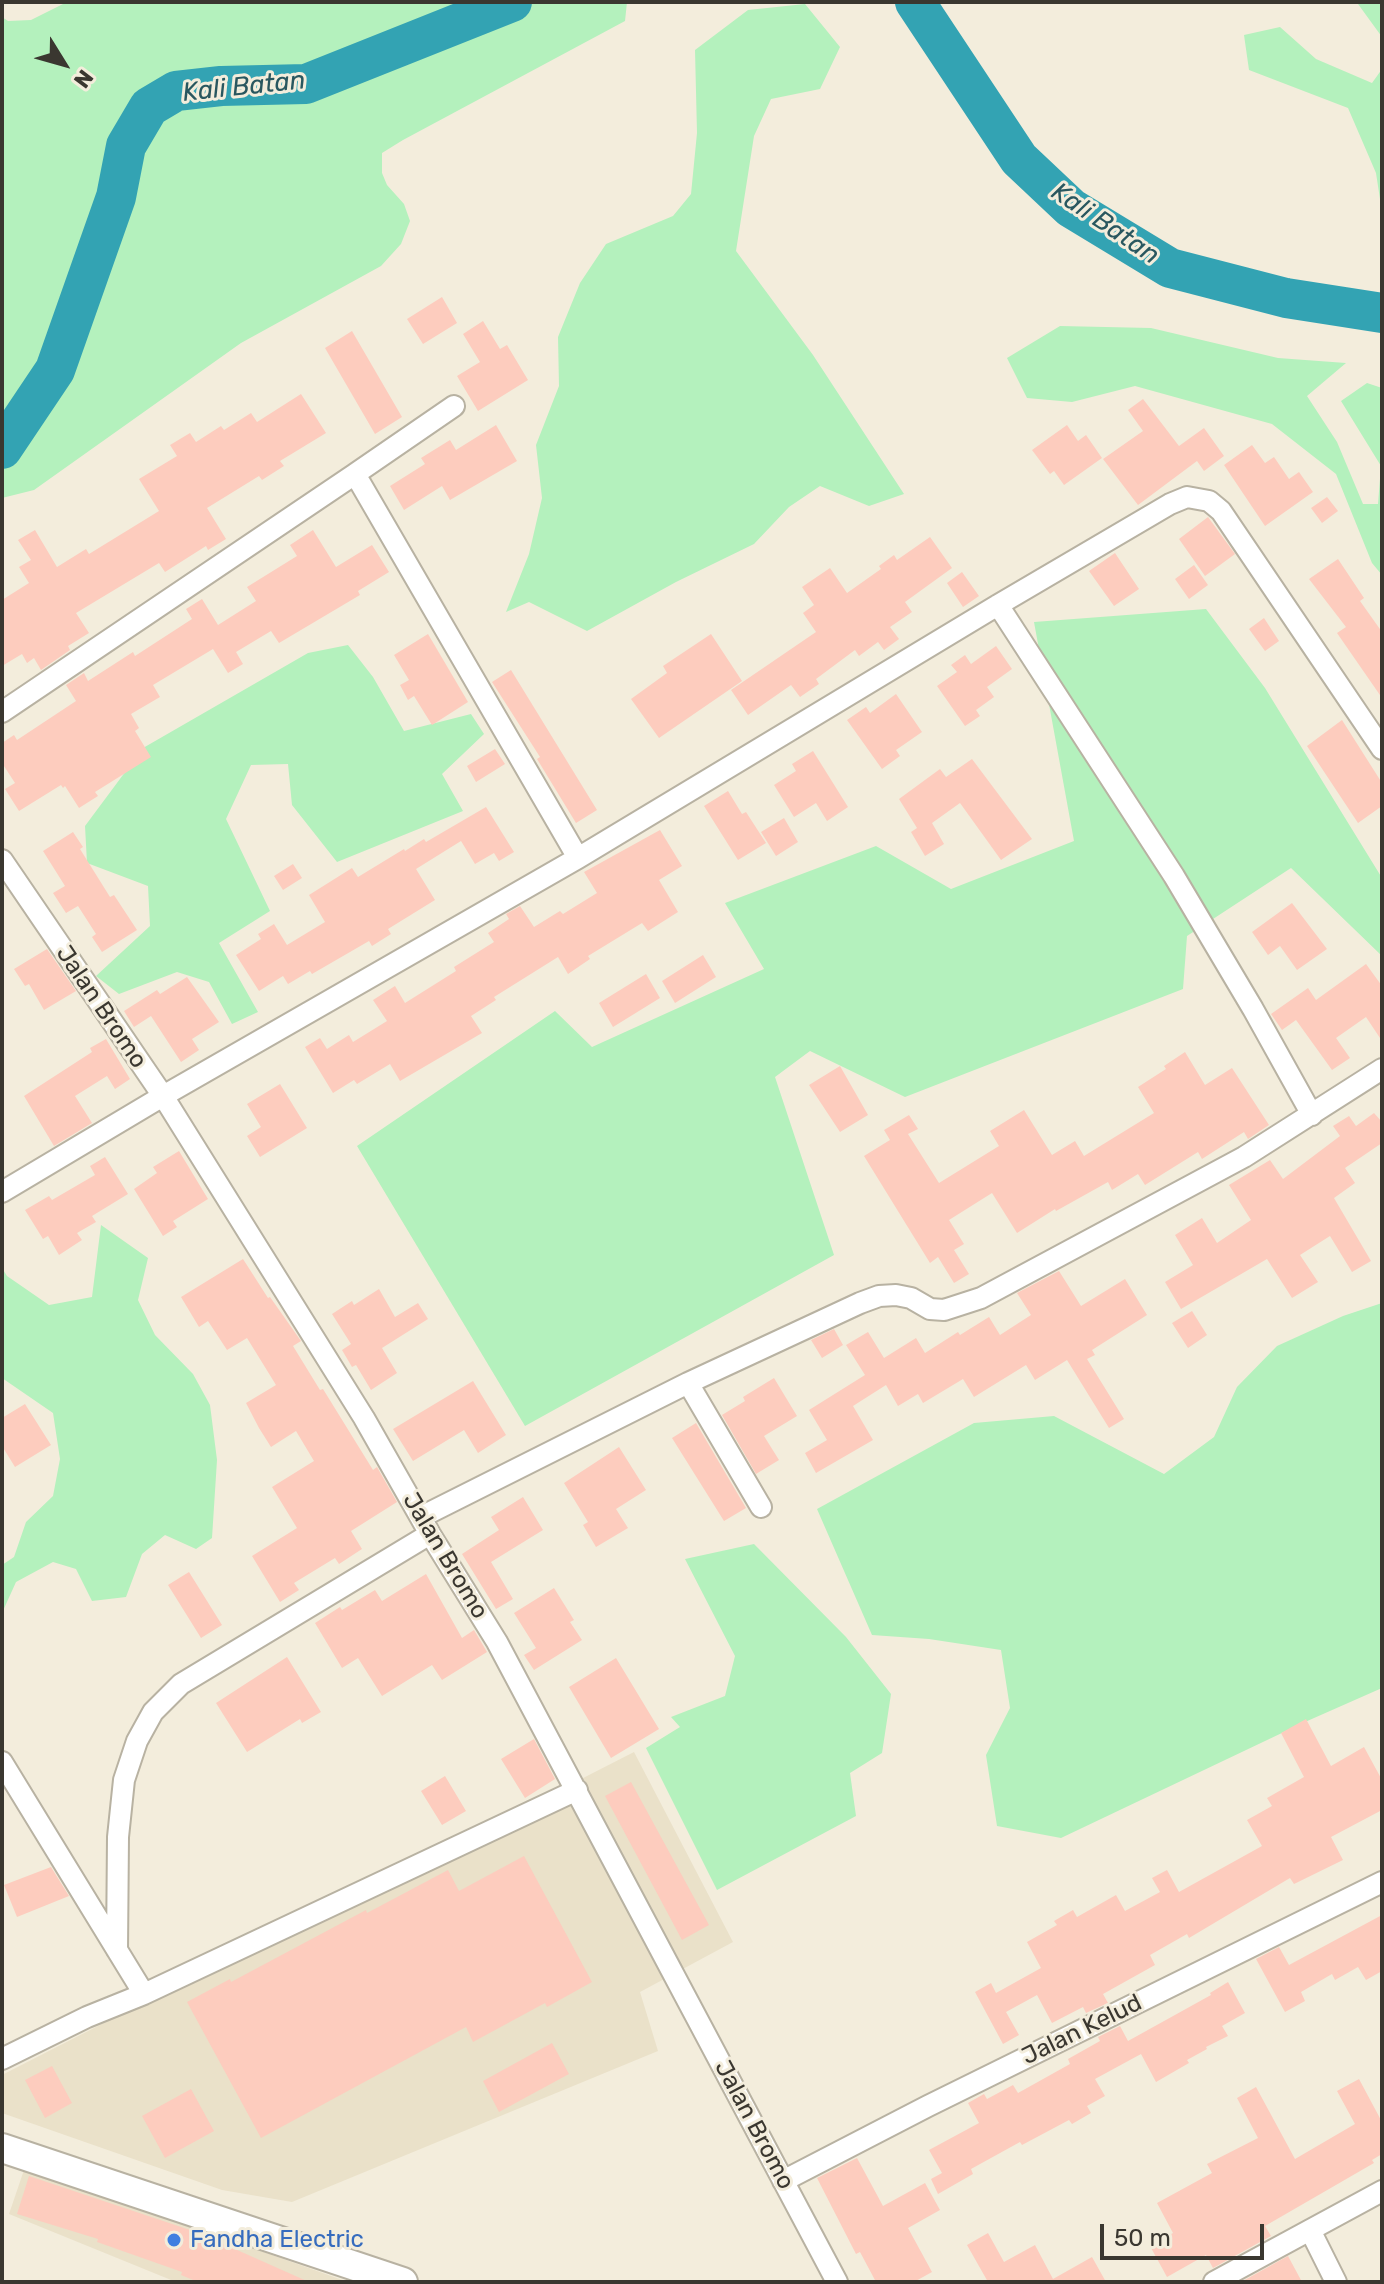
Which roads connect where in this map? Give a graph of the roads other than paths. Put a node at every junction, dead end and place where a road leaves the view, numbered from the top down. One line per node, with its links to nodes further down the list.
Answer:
1 (454, 406): 2 (street)
2 (355, 474): 4 (street); 6 (street)
3 (998, 605): 5 (street); 6 (street); 10 (street)
4 (2, 712)
5 (1382, 749)
6 (578, 858): 9 (street)
7 (2, 860): 9 (street, Jalan Bromo)
8 (1382, 1069): 10 (street)
9 (163, 1096): 11 (street); 14 (street, Jalan Bromo)
10 (1312, 1115): 12 (street)
11 (2, 1192)
12 (688, 1383): 13 (street); 14 (street)
13 (761, 1507)
14 (425, 1525): 16 (street, Jalan Bromo); 18 (street)
15 (2, 1762): 18 (street)
16 (577, 1790): 19 (street); 22 (street, Jalan Bromo)
17 (1382, 1882): 22 (street, Jalan Kelud)
18 (117, 1950): 19 (street)
19 (144, 1994): 20 (street)
20 (2, 2059)
21 (2, 2148): 25 (main road)
22 (783, 2181): 26 (street, Jalan Bromo)
23 (1382, 2191): 24 (street)
24 (1310, 2230): 27 (street); 28 (street)
25 (403, 2282)
26 (837, 2282)
27 (1214, 2282)
28 (1336, 2282)

